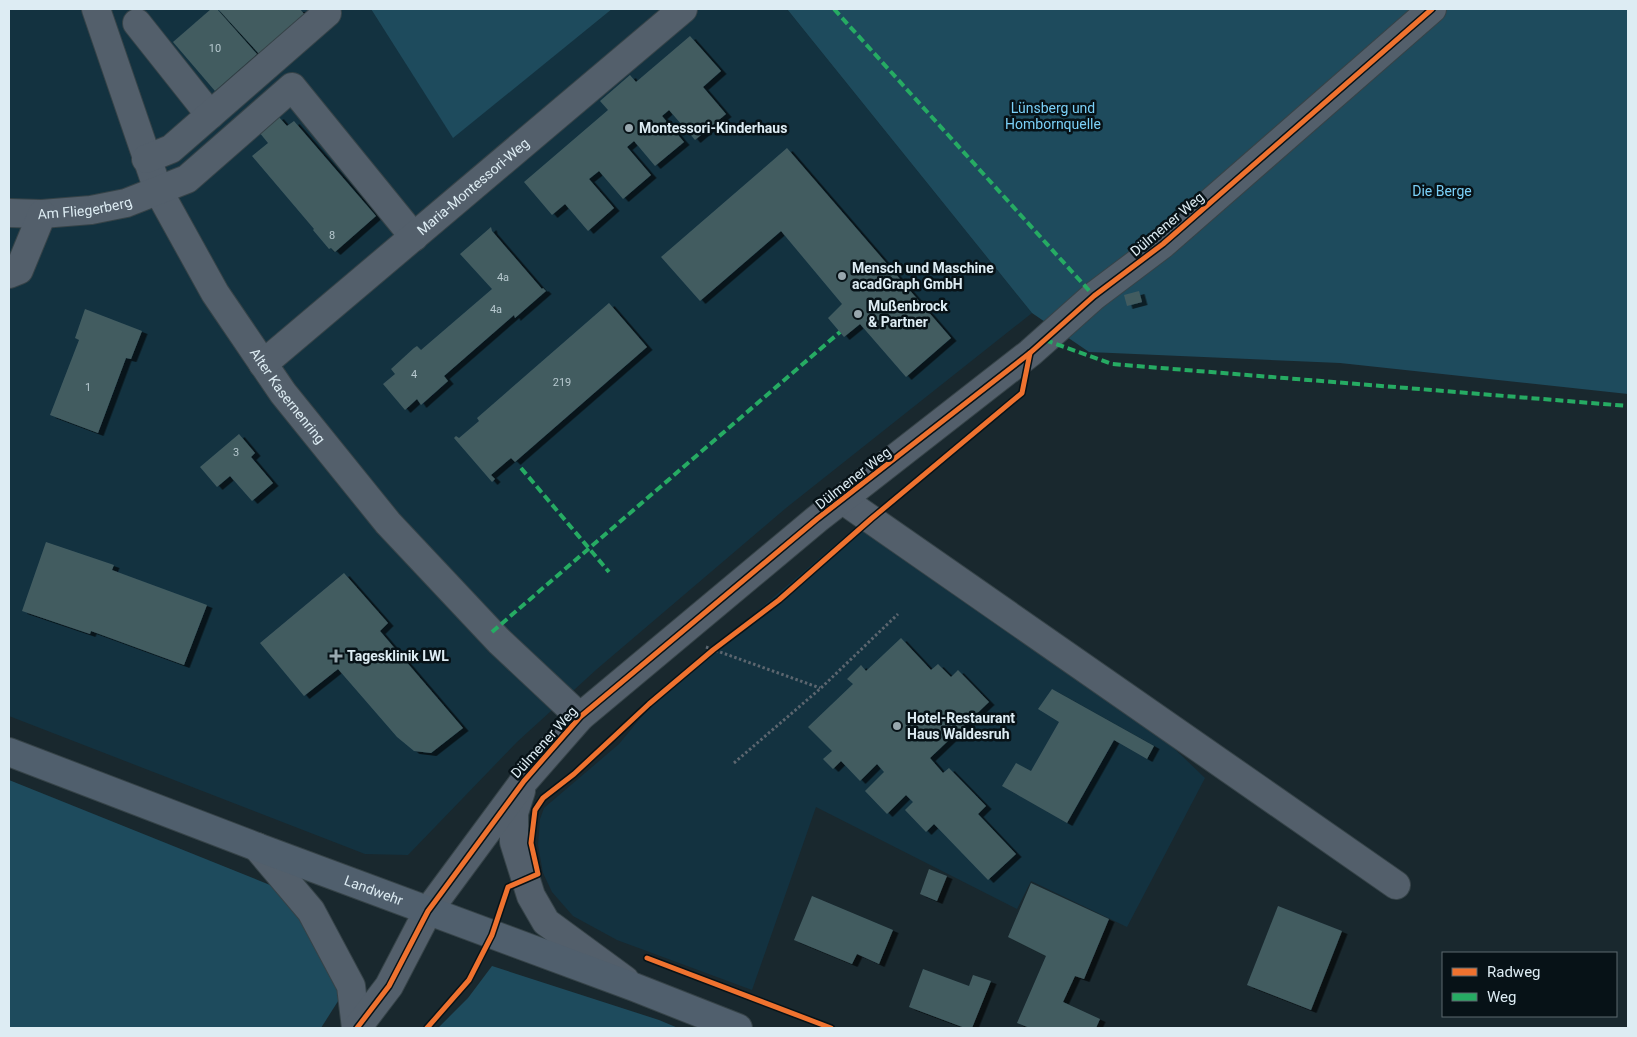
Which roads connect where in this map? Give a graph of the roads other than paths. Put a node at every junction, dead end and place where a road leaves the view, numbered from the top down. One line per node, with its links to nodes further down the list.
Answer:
1 (96, 9): 5 (street); 7 (street, Alter Kasernenring)
2 (323, 9): 6 (street)
3 (683, 9): 11 (street, Maria-Montessori-Weg)
4 (1432, 9): 14 (street, Dülmener Weg)
5 (146, 16): 6 (street)
6 (210, 115): 7 (street)
7 (146, 159): 8 (street, Alter Kasernenring)
8 (158, 190): 10 (street, Am Fliegerberg); 11 (street, Am Fliegerberg); 13 (street, Alter Kasernenring)
9 (9, 213): 10 (street, Am Fliegerberg)
10 (42, 214): 12 (street)
11 (414, 237): 13 (street, Maria-Montessori-Weg)
12 (9, 274)
13 (263, 364): 15 (street, Alter Kasernenring)
14 (843, 500): 15 (street, Dülmener Weg); 19 (street)
15 (580, 717): 17 (street, Dülmener Weg)
16 (9, 752): 18 (main road, Landwehr)
17 (524, 781): 20 (street, Dülmener Weg); 21 (street, Dülmener Weg)
18 (257, 847): 20 (main road, Landwehr); 22 (street, Dülmener Weg)
19 (1396, 885)
20 (428, 911): 21 (main road, Landwehr); 22 (street, Dülmener Weg)
21 (634, 987): 23 (main road, Landwehr)
22 (357, 1028)
23 (738, 1028)

